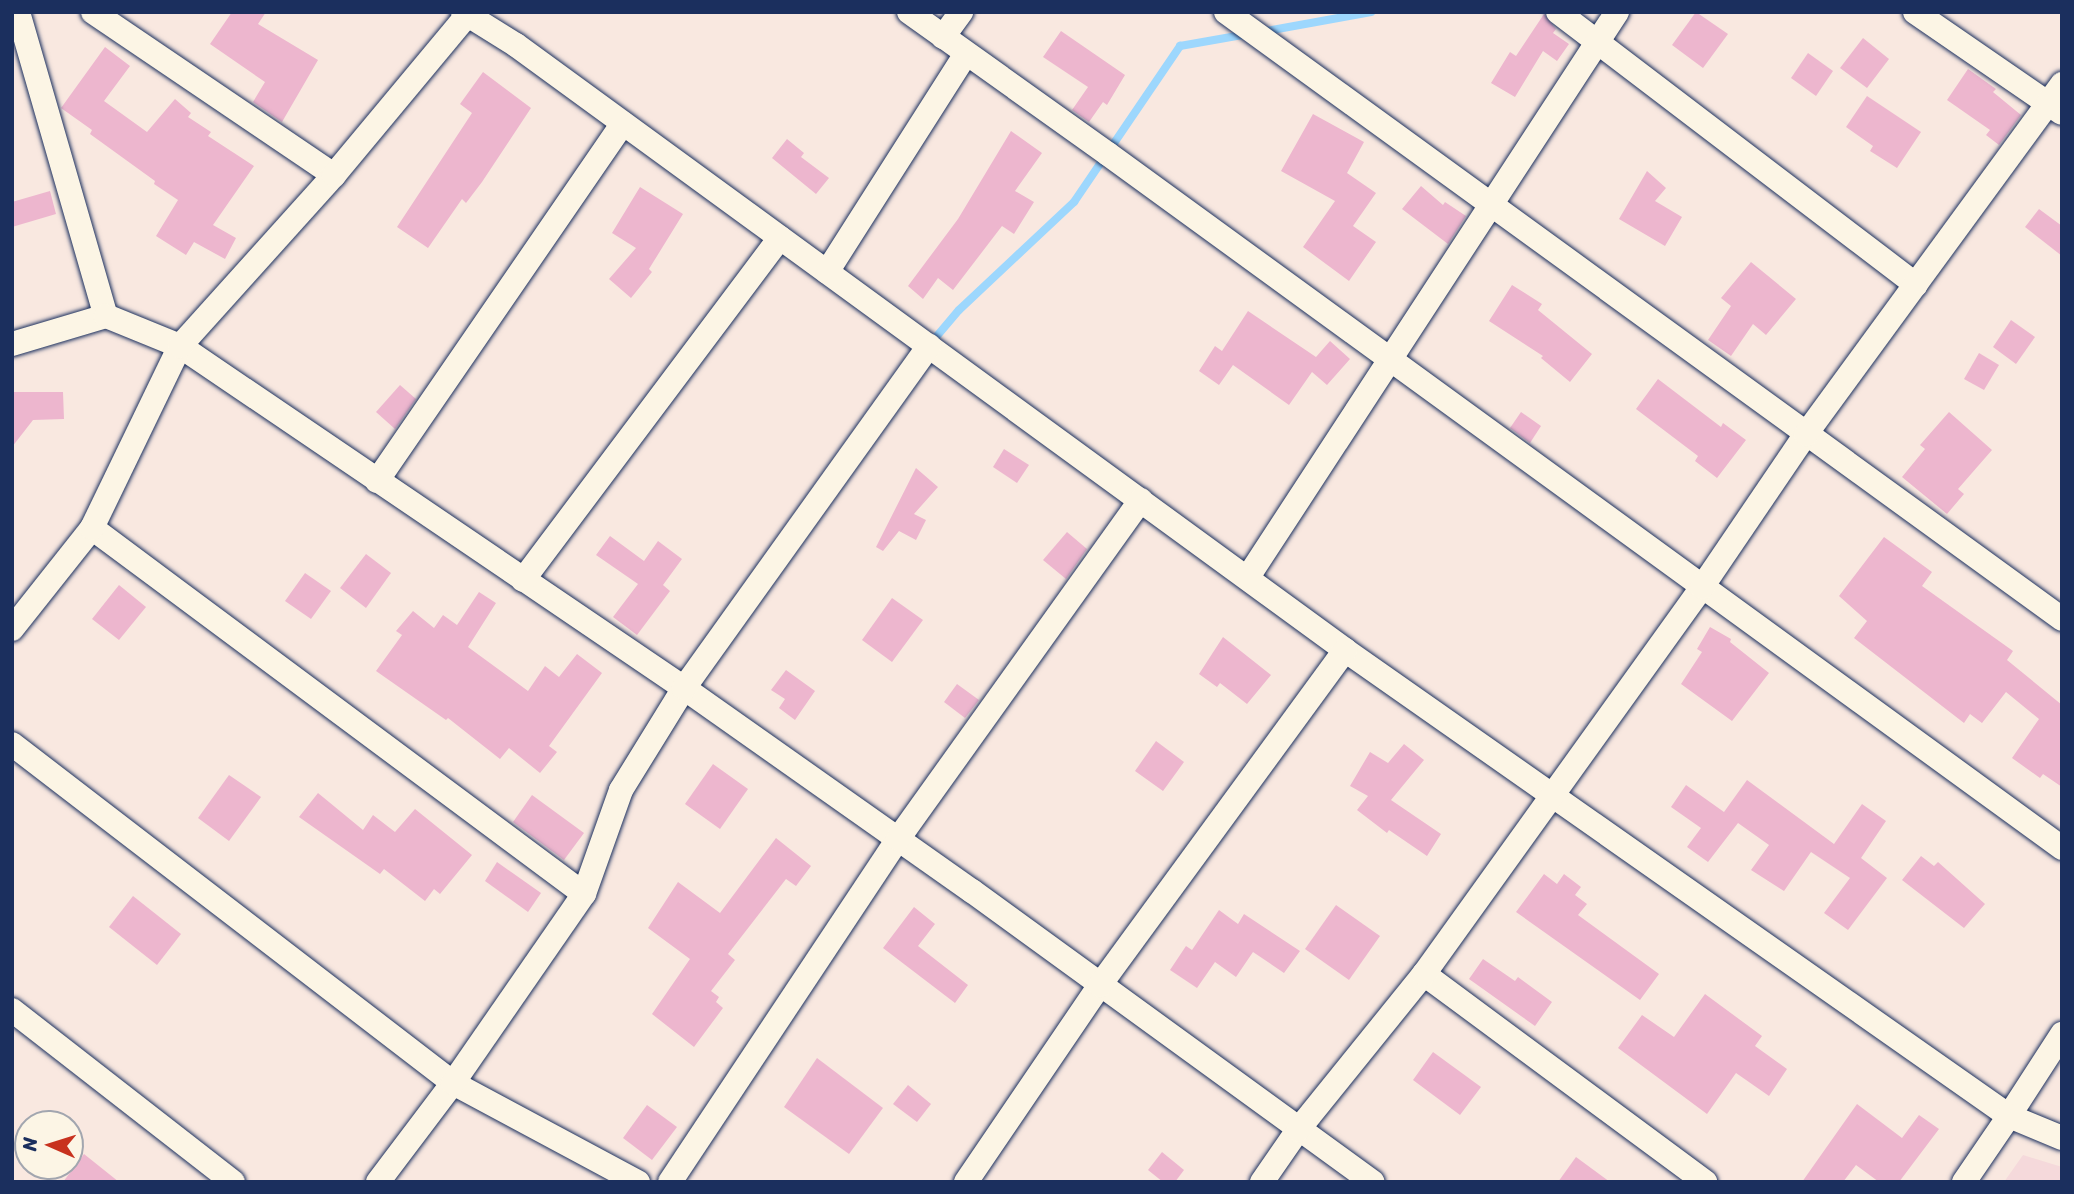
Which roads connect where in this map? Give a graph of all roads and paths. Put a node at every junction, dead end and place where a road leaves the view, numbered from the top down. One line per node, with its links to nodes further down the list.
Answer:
1 (18, 12): 20 (street)
2 (93, 12): 15 (street)
3 (909, 12): 10 (street)
4 (961, 12): 10 (street)
5 (1226, 12): 16 (street)
6 (1558, 12): 11 (street)
7 (1617, 12): 11 (street)
8 (1915, 12): 13 (street)
9 (467, 13): 14 (street); 15 (street)
10 (943, 37): 12 (street)
11 (1598, 43): 16 (street); 19 (street)
12 (966, 54): 18 (street); 24 (street)
13 (2057, 100): 19 (street)
14 (623, 123): 17 (street); 26 (street)
15 (334, 175): 22 (street)
16 (1491, 204): 24 (street); 25 (street)
17 (780, 238): 18 (street); 30 (street)
18 (827, 272): 23 (street)
19 (1916, 285): 25 (street)
20 (106, 316): 21 (street); 22 (street)
21 (12, 344)
22 (180, 346): 26 (street); 28 (street)
23 (929, 346): 27 (street); 35 (street)
24 (1391, 360): 29 (street); 31 (street)
25 (1806, 434): 31 (street); 32 (street)
26 (377, 481): 30 (street)
27 (1141, 500): 29 (street); 38 (street)
28 (92, 528): 33 (street); 40 (street)
29 (1248, 577): 34 (street)
30 (523, 580): 35 (street)
31 (1702, 587): 37 (street); 39 (street)
32 (2062, 619)
33 (12, 629)
34 (1345, 650): 37 (street); 42 (street)
35 (684, 688): 38 (street); 40 (street)
36 (12, 744): 45 (street)
37 (1551, 796): 41 (street); 46 (street)
38 (898, 839): 42 (street); 52 (street)
39 (2062, 848)
40 (584, 894): 45 (street)
41 (1424, 974): 47 (street); 56 (street)
42 (1100, 985): 47 (street); 53 (street)
43 (12, 1010): 49 (street)
44 (2062, 1034): 46 (street)
45 (453, 1083): 50 (street); 51 (street)
46 (2009, 1116): 48 (street); 57 (street)
47 (1298, 1130): 54 (street); 55 (street)
48 (2062, 1138)
49 (233, 1182)
50 (378, 1182)
51 (638, 1182)
52 (670, 1182)
53 (966, 1182)
54 (1262, 1182)
55 (1373, 1182)
56 (1705, 1182)
57 (1964, 1182)

